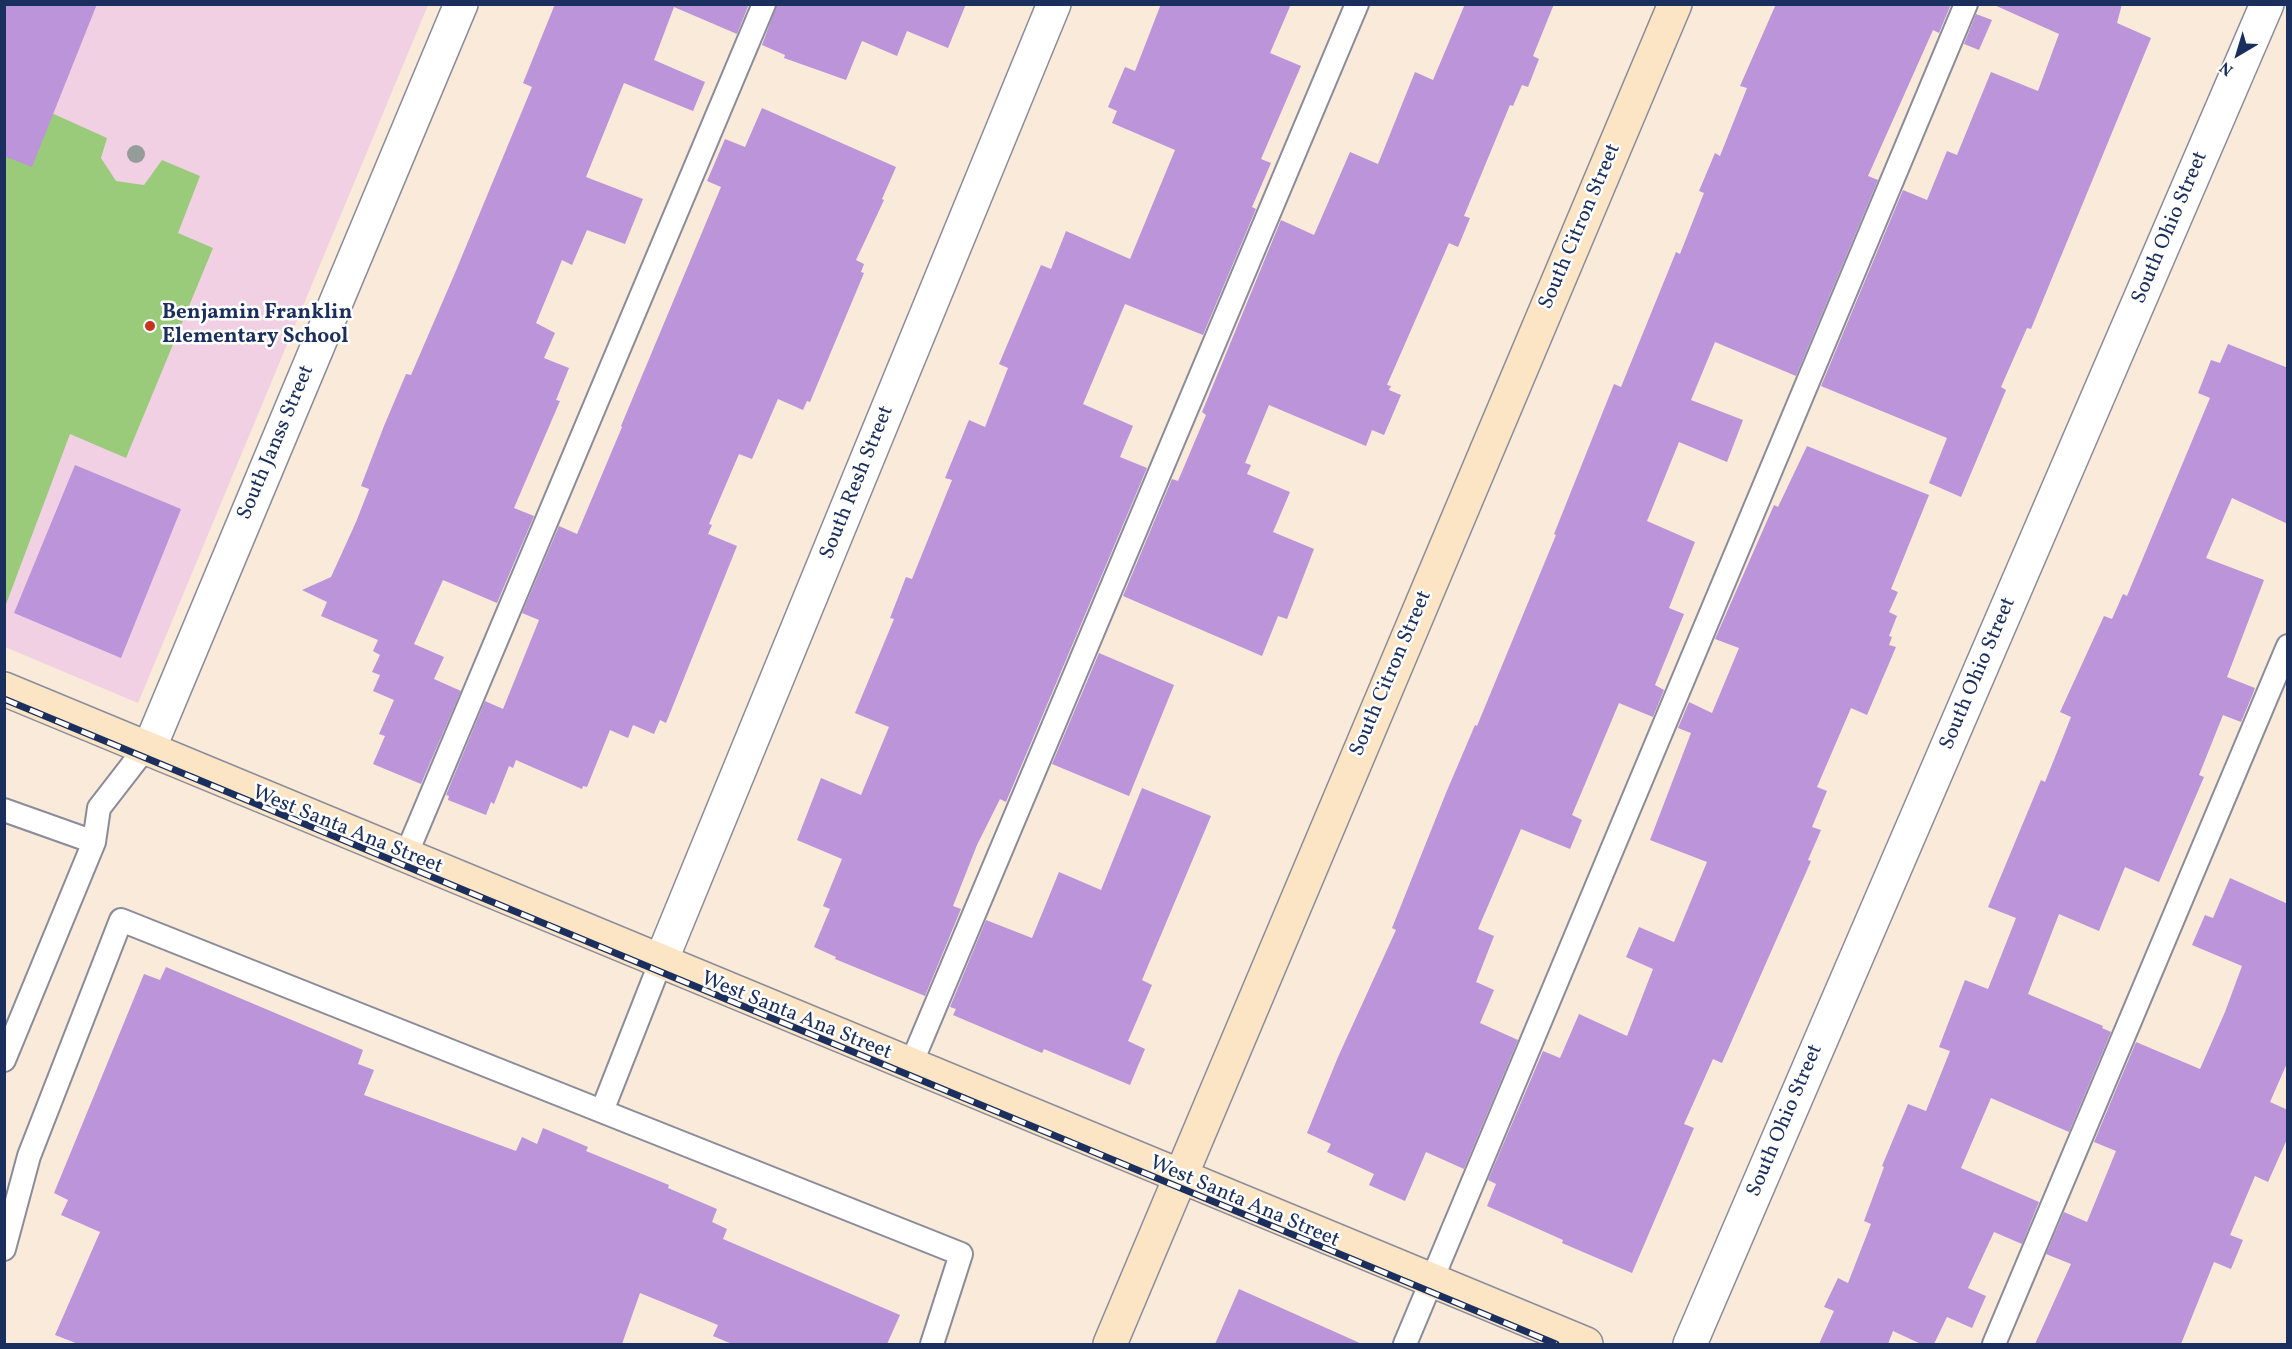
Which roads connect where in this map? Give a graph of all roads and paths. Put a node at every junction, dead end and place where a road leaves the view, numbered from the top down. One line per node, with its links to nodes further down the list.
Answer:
1 (461, 4): 10 (street, South Janss Street)
2 (764, 4): 13 (lane)
3 (1054, 4): 14 (street, South Resh Street)
4 (1357, 4): 16 (lane)
5 (1675, 4): 18 (street, South Citron Street)
6 (1966, 4): 20 (lane)
7 (2267, 4): 25 (street, South Ohio Street)
8 (2288, 646): 26 (lane)
9 (4, 689): 10 (street, West Santa Ana Street)
10 (149, 749): 12 (lane); 13 (street, West Santa Ana Street)
11 (4, 810): 12 (lane)
12 (94, 842): 15 (lane)
13 (406, 855): 14 (street, West Santa Ana Street)
14 (661, 961): 16 (street, West Santa Ana Street); 17 (lane)
15 (4, 1060)
16 (911, 1064): 18 (street, West Santa Ana Street)
17 (602, 1111): 19 (lane); 21 (lane)
18 (1179, 1176): 20 (street, West Santa Ana Street); 22 (street, South Citron Street)
19 (4, 1249)
20 (1432, 1281): 23 (lane); 24 (street, West Santa Ana Street)
21 (932, 1344)
22 (1110, 1344)
23 (1405, 1344)
24 (1586, 1344)
25 (1690, 1344)
26 (1994, 1344)

